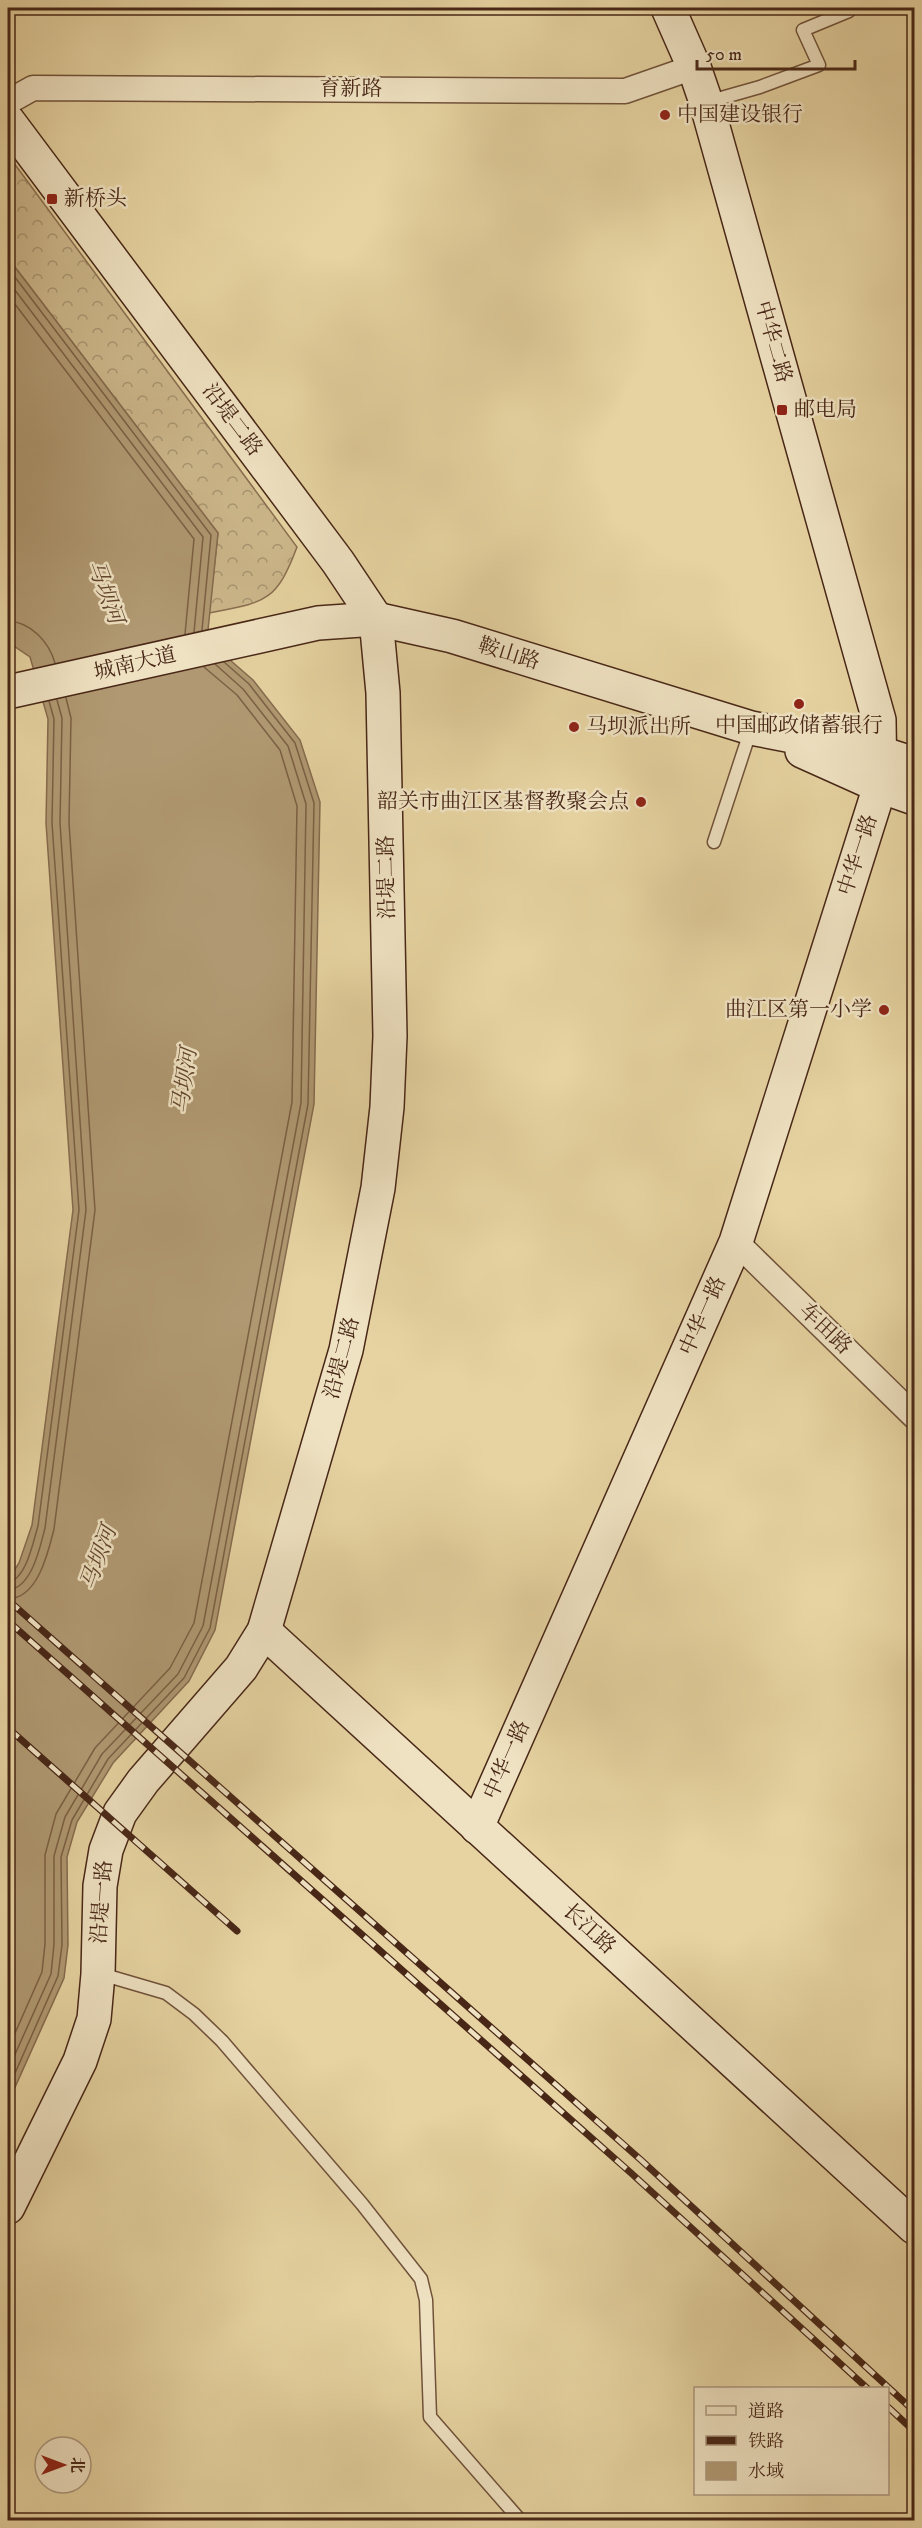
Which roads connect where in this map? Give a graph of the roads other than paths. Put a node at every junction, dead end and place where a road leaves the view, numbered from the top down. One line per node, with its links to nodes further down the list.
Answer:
1 (668, 8): 3 (main road, 中华二路)
2 (849, 11): 5 (lane)
3 (694, 66): 4 (street, 育新路); 5 (main road, 中华二路)
4 (8, 102)
5 (706, 102): 11 (main road, 中华二路)
6 (8, 121): 7 (main road, 沿堤二路)
7 (376, 619): 8 (main road, 鞍山路); 10 (main road, 鞍山路); 18 (main road, 沿堤二路)
8 (262, 634): 9 (main road, 城南大道)
9 (10, 694)
10 (751, 728): 11 (main road, 鞍山路); 13 (main road, 鞍山路); 15 (lane)
11 (880, 753): 12 (main road, 鞍山路); 13 (main road, 中华二路)
12 (915, 765)
13 (880, 786): 14 (main road, 鞍山路); 16 (main road, 中华一路)
14 (915, 798)
15 (714, 842)
16 (736, 1242): 17 (street, 车田路); 19 (main road, 中华一路)
17 (915, 1416)
18 (264, 1631): 19 (main road, 长江路); 20 (main road, 沿堤一路)
19 (477, 1827): 22 (main road, 长江路)
20 (98, 1974): 21 (main road, 沿堤一路); 23 (lane)
21 (8, 2208)
22 (915, 2227)
23 (520, 2520)

